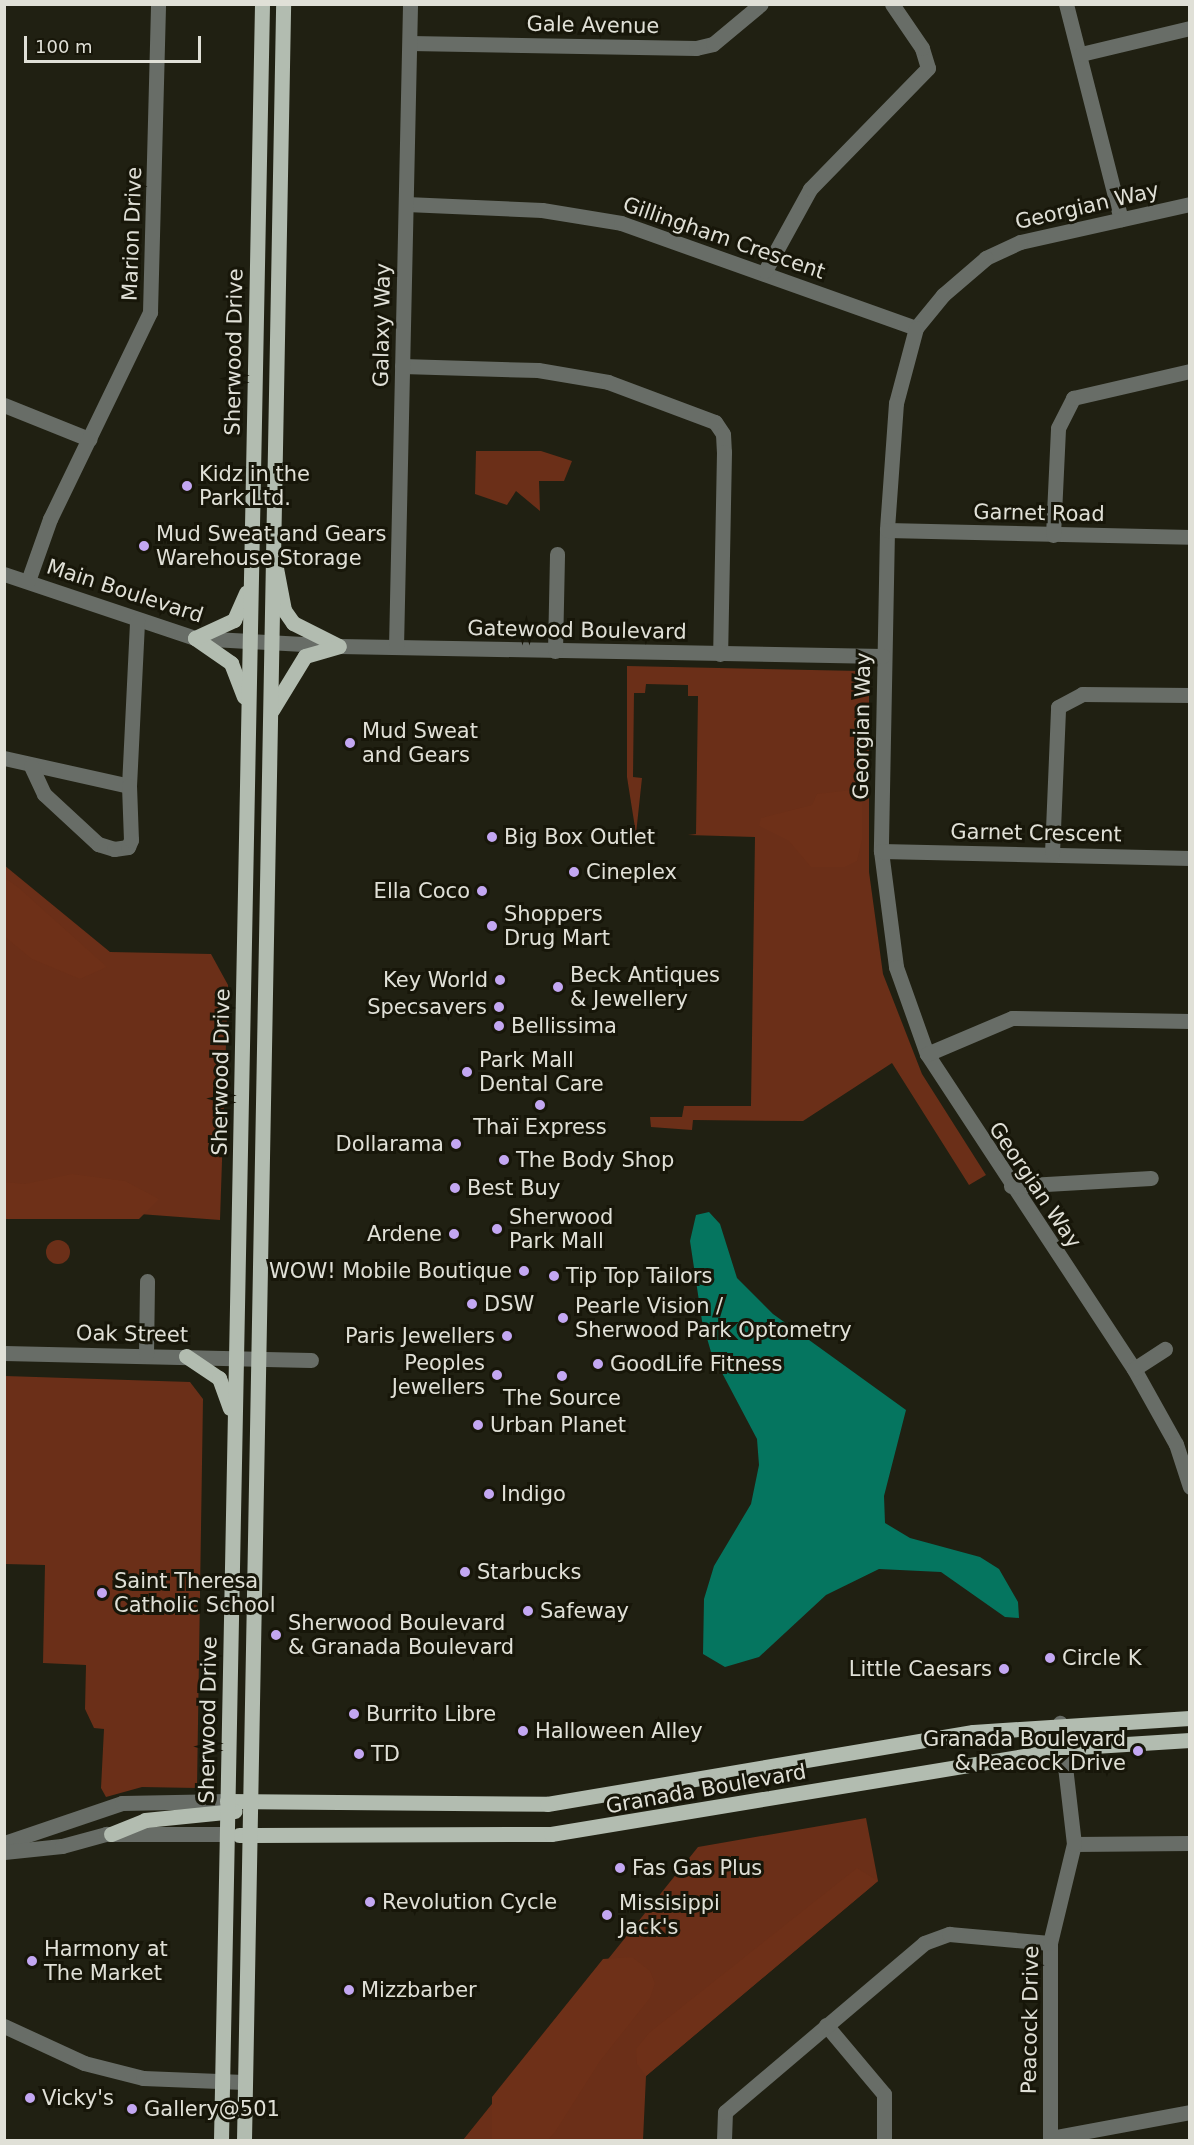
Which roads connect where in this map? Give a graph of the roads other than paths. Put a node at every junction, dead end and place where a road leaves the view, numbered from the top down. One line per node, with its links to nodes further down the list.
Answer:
1 (158, 4): 19 (street, Marion Drive)
2 (262, 4): 26 (main road, Sherwood Drive)
3 (283, 4): 24 (main road, Sherwood Drive)
4 (410, 4): 9 (street, Galaxy Way)
5 (761, 4): 9 (street, Gale Avenue)
6 (892, 4): 14 (street)
7 (1066, 4): 10 (street)
8 (1190, 28): 10 (street)
9 (410, 43): 11 (street, Galaxy Way)
10 (1082, 54): 13 (street)
11 (405, 204): 14 (street, Gillingham Crescent); 16 (street, Galaxy Way)
12 (1190, 204): 13 (street, Georgian Way)
13 (1121, 219): 15 (street, Georgian Way)
14 (765, 271): 15 (street, Gillingham Crescent)
15 (916, 328): 20 (street, Georgian Way)
16 (402, 366): 33 (street, Galaxy Way); 35 (street)
17 (1190, 372): 21 (street)
18 (4, 405): 19 (street)
19 (89, 440): 27 (street, Marion Drive)
20 (886, 530): 21 (street, Garnet Road); 36 (street, Georgian Way)
21 (1053, 535): 22 (street, Garnet Road)
22 (1190, 537)
23 (557, 554): 34 (street)
24 (273, 559): 31 (main road, Sherwood Drive); 32 (main road)
25 (4, 574): 27 (street, Main Boulevard)
26 (251, 576): 29 (main road); 30 (main road, Sherwood Drive)
27 (28, 581): 28 (street, Main Boulevard)
28 (137, 620): 29 (street, Main Boulevard); 42 (street)
29 (195, 638): 30 (street, Main Boulevard); 39 (main road)
30 (249, 641): 31 (street, Main Boulevard); 39 (main road, Sherwood Drive)
31 (270, 643): 32 (street, Gatewood Boulevard); 38 (main road, Sherwood Drive)
32 (339, 646): 33 (street, Gatewood Boulevard); 38 (main road)
33 (396, 647): 34 (street, Gatewood Boulevard)
34 (555, 651): 35 (street, Gatewood Boulevard)
35 (720, 654): 36 (street, Gatewood Boulevard)
36 (883, 656): 43 (street, Georgian Way)
37 (1190, 695): 44 (street)
38 (270, 714): 56 (main road, Sherwood Drive)
39 (248, 725): 55 (main road, Sherwood Drive)
40 (4, 758): 41 (street)
41 (31, 766): 42 (street); 42 (street)
42 (129, 786)
43 (881, 850): 44 (street, Garnet Crescent); 47 (street, Georgian Way)
44 (1052, 853): 45 (street, Garnet Crescent)
45 (1190, 858)
46 (1190, 1021): 47 (street)
47 (927, 1054): 49 (street, Georgian Way)
48 (1151, 1178): 49 (street)
49 (1011, 1186): 58 (street, Georgian Way)
50 (147, 1281): 53 (street)
51 (1165, 1349): 58 (street)
52 (4, 1353): 53 (street, Oak Street)
53 (146, 1355): 54 (street, Oak Street)
54 (186, 1356): 55 (street, Oak Street); 59 (main road)
55 (236, 1358): 56 (street, Oak Street); 59 (main road, Sherwood Drive)
56 (258, 1359): 57 (street, Oak Street); 68 (main road, Sherwood Drive)
57 (311, 1360)
58 (1134, 1369): 60 (street, Georgian Way)
59 (235, 1419): 69 (main road, Sherwood Drive)
60 (1183, 1444): 61 (street, Georgian Way)
61 (1190, 1487)
62 (1190, 1706): 64 (main road)
63 (1190, 1718): 64 (main road, Granada Boulevard)
64 (1158, 1719): 65 (main road, Granada Boulevard)
65 (1060, 1724): 67 (street, Peacock Drive); 68 (main road, Granada Boulevard)
66 (1190, 1740): 67 (main road, Granada Boulevard)
67 (1063, 1749): 72 (main road, Granada Boulevard); 75 (street, Peacock Drive)
68 (249, 1802): 69 (main road, Granada Boulevard); 72 (main road, Sherwood Drive)
69 (227, 1807): 70 (main road, Granada Boulevard); 71 (main road, Sherwood Drive); 73 (street)
70 (111, 1834): 71 (street); 76 (street)
71 (227, 1834): 72 (main road, Granada Boulevard); 80 (main road, Sherwood Drive)
72 (249, 1835): 81 (main road, Sherwood Drive)
73 (4, 1843)
74 (1190, 1843): 75 (street)
75 (1074, 1844): 77 (street, Peacock Drive)
76 (4, 1852)
77 (1050, 1943): 79 (street); 83 (street, Peacock Drive)
78 (4, 2025): 80 (street)
79 (826, 2025): 86 (street); 87 (street)
80 (223, 2082): 81 (street); 84 (main road, Sherwood Drive)
81 (244, 2082): 85 (main road, Sherwood Drive)
82 (1190, 2112): 83 (street)
83 (1050, 2139)
84 (221, 2140)
85 (244, 2140)
86 (724, 2140)
87 (884, 2140)

